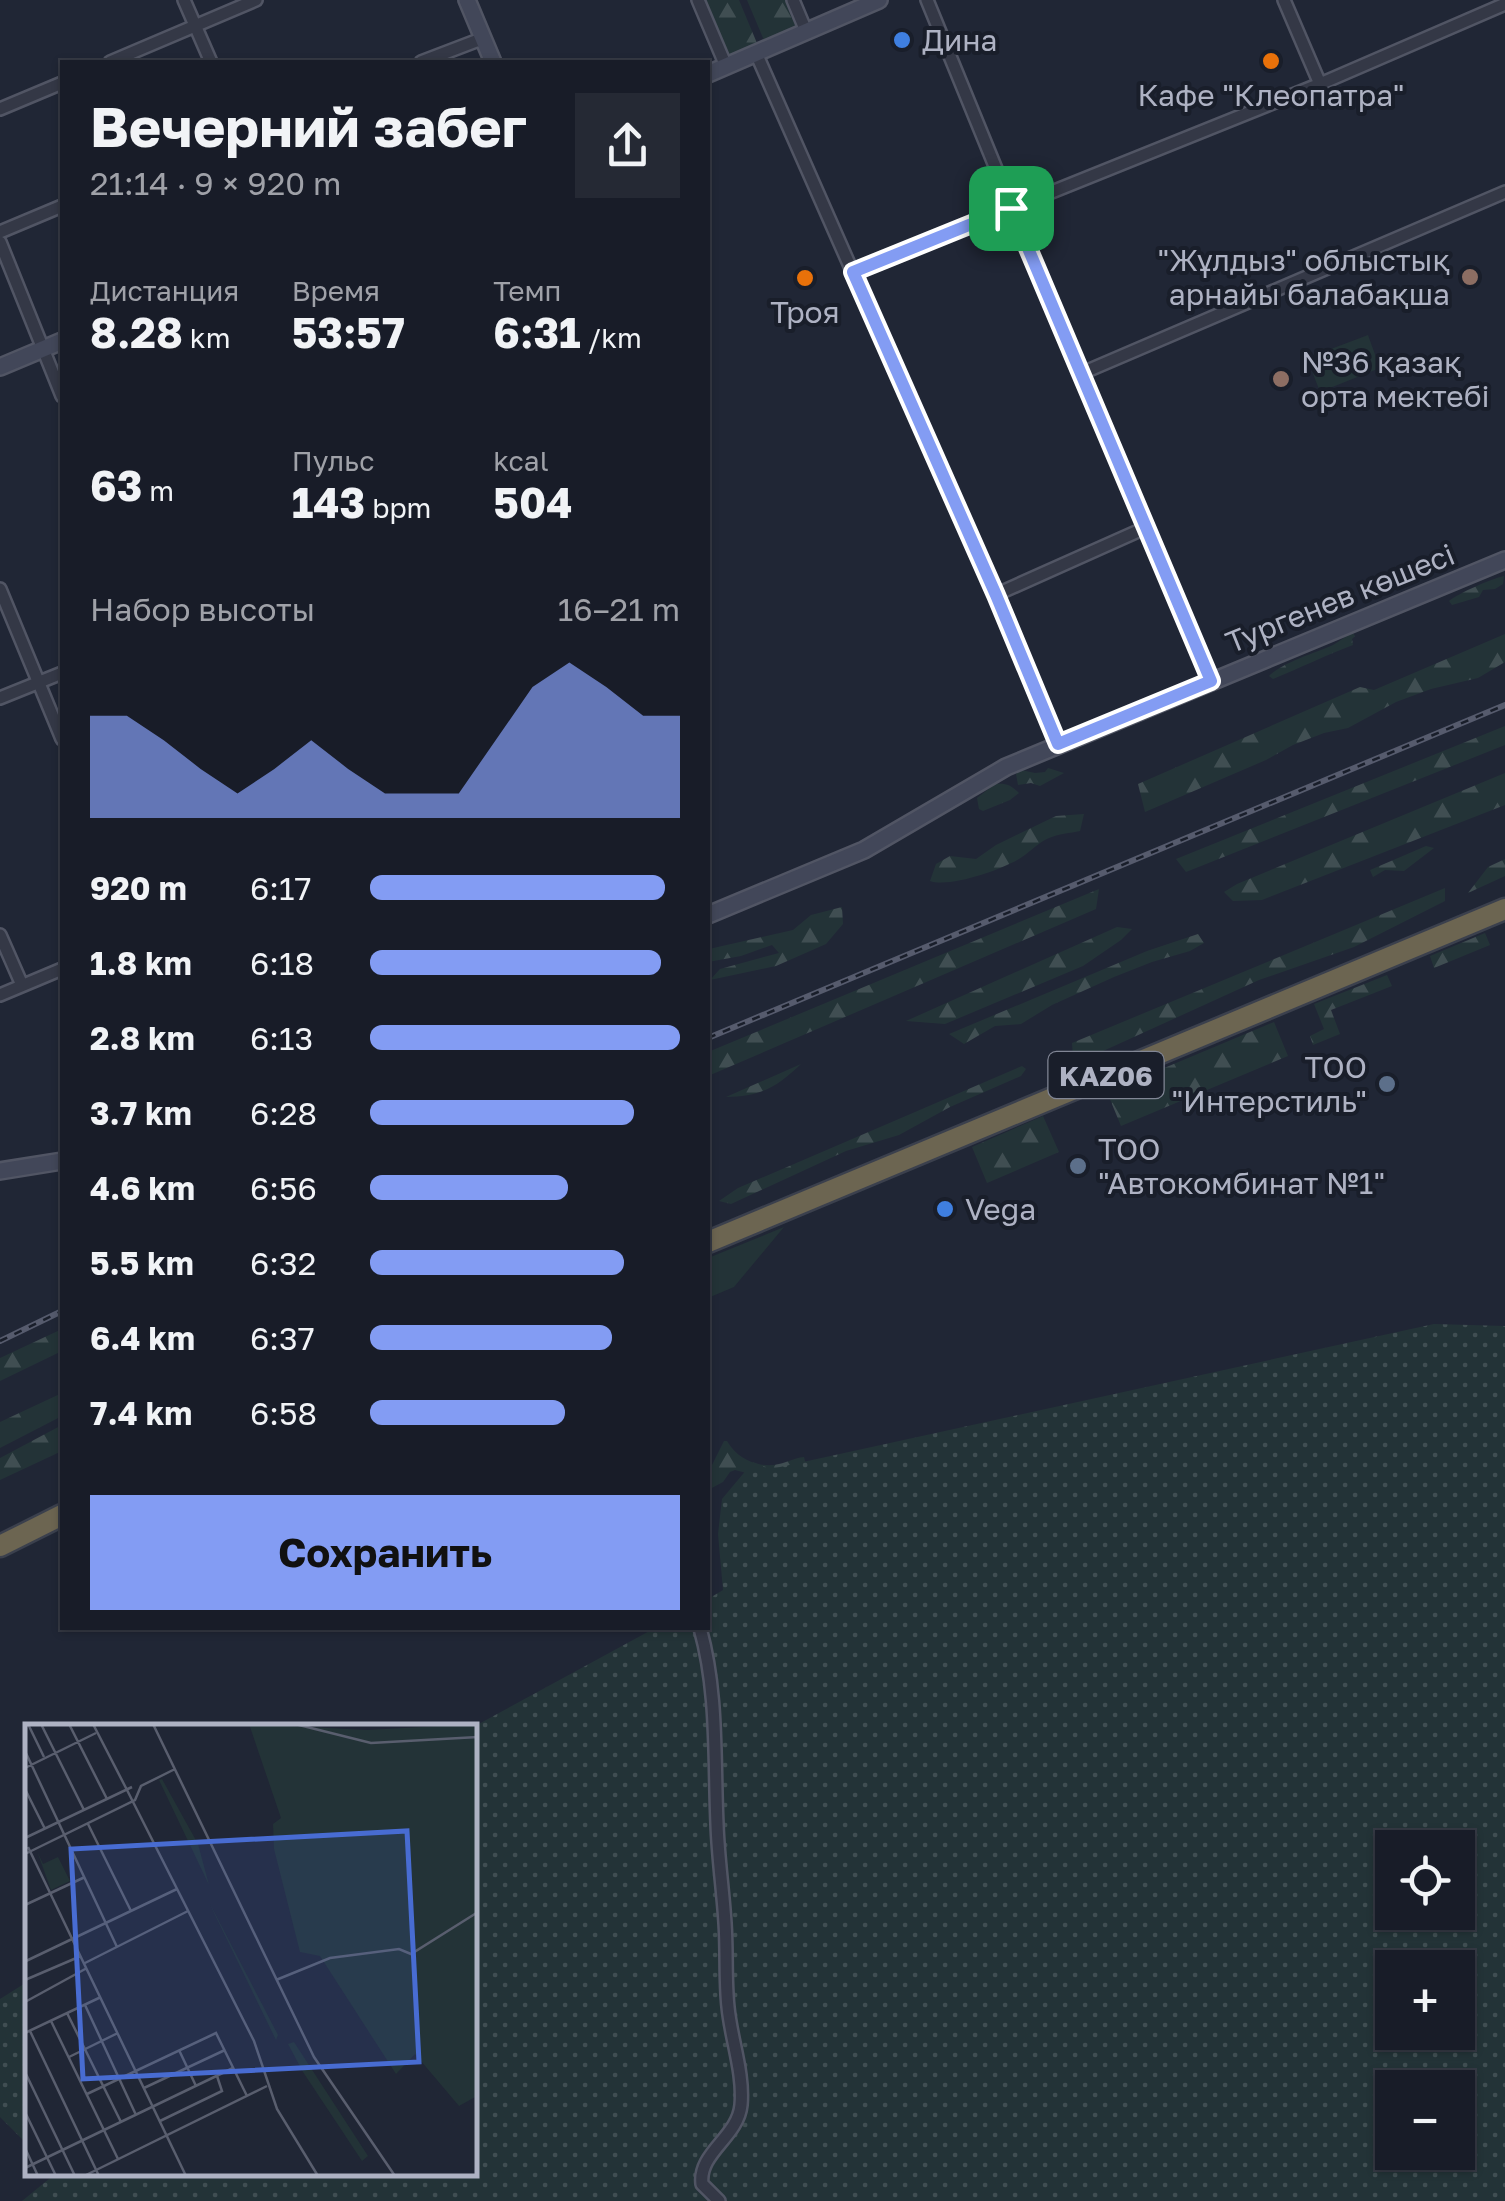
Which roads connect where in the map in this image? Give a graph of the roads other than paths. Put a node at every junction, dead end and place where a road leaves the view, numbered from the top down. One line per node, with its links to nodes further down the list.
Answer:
1 (184, 0): 10 (street)
2 (256, 0): 10 (street)
3 (467, 0): 12 (main road)
4 (698, 0): 18 (street)
5 (793, 0): 11 (street)
6 (879, 0): 11 (main road)
7 (927, 0): 25 (street)
8 (1284, 0): 21 (street)
9 (1505, 4): 21 (street)
10 (196, 26): 14 (street); 15 (street)
11 (806, 31): 13 (main road)
12 (484, 41): 16 (street); 17 (main road)
13 (756, 54): 18 (main road); 28 (street)
14 (115, 60)
15 (210, 60)
16 (426, 60)
17 (492, 60)
18 (726, 66): 19 (main road)
19 (710, 73)
20 (60, 83): 22 (street)
21 (1320, 84): 25 (street)
22 (0, 109)
23 (1505, 192): 32 (street)
24 (60, 207): 26 (street)
25 (1011, 208): 28 (street); 32 (street)
26 (0, 232)
27 (0, 242): 30 (street)
28 (853, 272): 37 (street)
29 (60, 342): 30 (main road)
30 (44, 349): 31 (main road); 33 (street)
31 (0, 366)
32 (1080, 374): 34 (street)
33 (60, 391)
34 (1145, 528): 37 (street); 39 (street)
35 (1505, 560): 39 (main road, Тургенев көшесі)
36 (0, 590): 40 (street)
37 (996, 595): 43 (street)
38 (60, 674): 40 (street)
39 (1211, 681): 43 (main road, Тургенев көшесі)
40 (39, 682): 41 (street); 42 (street)
41 (0, 698)
42 (60, 735)
43 (1058, 744): 45 (main road, Тургенев көшесі)
44 (1505, 909): 52 (highway, KАZ06)
45 (710, 914)
46 (0, 935): 48 (street)
47 (60, 970): 48 (street)
48 (22, 985): 49 (street)
49 (0, 995)
50 (60, 1161): 51 (main road)
51 (0, 1171)
52 (710, 1241)
53 (60, 1516): 54 (highway)
54 (0, 1546)
55 (701, 1630): 56 (street)
56 (719, 2201)

